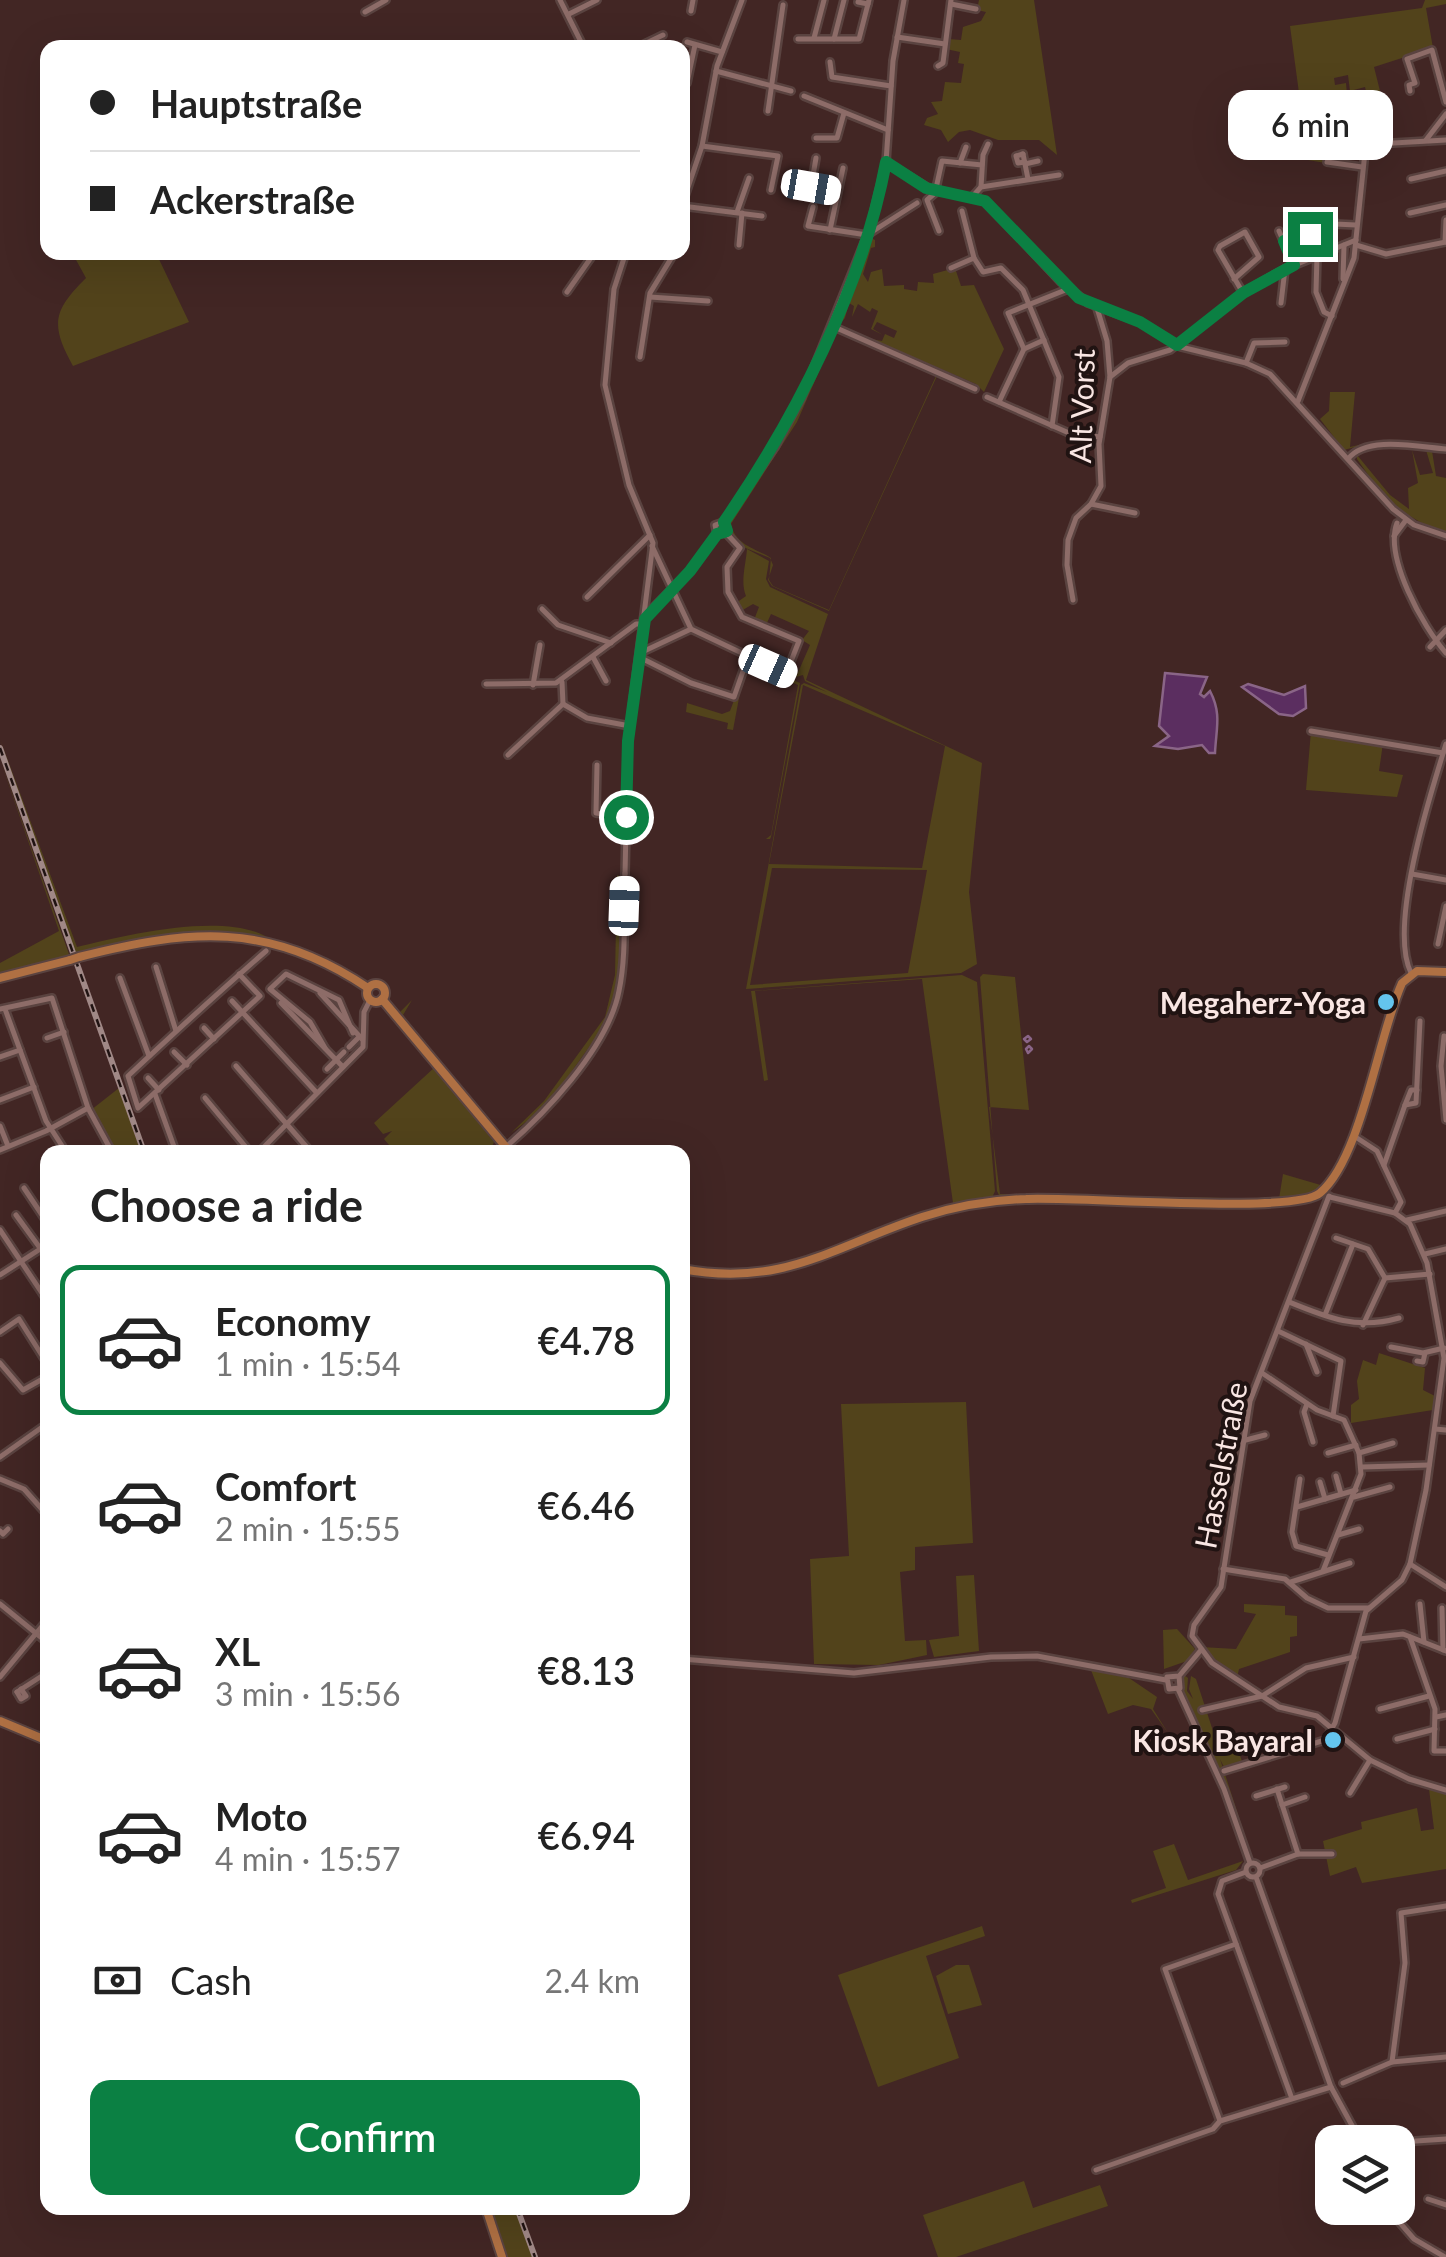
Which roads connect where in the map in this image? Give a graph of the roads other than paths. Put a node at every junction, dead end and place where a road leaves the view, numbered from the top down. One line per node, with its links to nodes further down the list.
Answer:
1 (386, 0): 15 (street)
2 (560, 0): 16 (street)
3 (596, 0): 16 (street)
4 (693, 0): 14 (street)
5 (742, 0): 27 (street)
6 (824, 0): 18 (street)
7 (844, 0): 21 (street)
8 (904, 0): 19 (street)
9 (858, 2): 10 (street)
10 (869, 2): 21 (street)
11 (951, 2): 13 (street); 25 (street)
12 (783, 5): 32 (street)
13 (976, 9)
14 (690, 11)
15 (365, 12)
16 (568, 14): 22 (street)
17 (663, 35): 23 (street)
18 (814, 38): 20 (street); 21 (street)
19 (896, 38): 25 (street); 33 (street)
20 (798, 39)
21 (834, 39)
22 (580, 40)
23 (653, 40)
24 (690, 43): 26 (street)
25 (945, 44): 29 (street)
26 (696, 45): 27 (street); 30 (street)
27 (722, 52): 31 (street)
28 (830, 62): 33 (street)
29 (938, 66)
30 (690, 70)
31 (716, 71): 32 (street); 46 (street)
32 (772, 86): 35 (street); 38 (street)
33 (891, 86): 41 (street)
34 (1410, 90): 37 (street)
35 (791, 91)
36 (804, 96): 39 (street)
37 (1446, 102)
38 (768, 112)
39 (844, 114): 41 (street); 42 (street)
40 (1446, 114): 43 (street)
41 (888, 130): 50 (street)
42 (816, 138)
43 (1426, 140): 44 (street); 54 (street)
44 (1446, 140)
45 (988, 144): 53 (street)
46 (702, 146): 61 (street); 63 (street)
47 (966, 146): 52 (street)
48 (816, 158): 64 (street)
49 (1038, 161): 60 (street)
50 (886, 162): 65 (street); 82 (street)
51 (1326, 162): 54 (street)
52 (960, 163): 53 (street); 65 (street)
53 (982, 166): 62 (street)
54 (1362, 167): 77 (street)
55 (843, 168): 64 (street)
56 (1446, 171): 59 (street)
57 (1059, 174): 60 (street)
58 (749, 178): 72 (street)
59 (1411, 178)
60 (1028, 180): 62 (street)
61 (690, 181)
62 (982, 187): 66 (street)
63 (771, 190)
64 (836, 191): 78 (street)
65 (936, 191): 66 (street); 79 (street)
66 (973, 196): 98 (street)
67 (917, 204): 82 (street)
68 (1446, 205): 73 (street)
69 (690, 206): 72 (street)
70 (813, 206): 78 (street)
71 (962, 211): 89 (street)
72 (739, 213): 74 (street); 87 (street)
73 (1410, 213)
74 (762, 216)
75 (1332, 218): 77 (street)
76 (1446, 220): 85 (street)
77 (1356, 225): 84 (street)
78 (830, 230): 82 (street)
79 (940, 231)
80 (1279, 231): 83 (street)
81 (1310, 234): 83 (street)
82 (867, 235): 107 (street)
83 (1284, 241): 93 (street)
84 (1356, 242): 85 (street); 86 (street); 97 (street)
85 (1446, 242)
86 (1344, 244): 88 (street); 97 (street)
87 (739, 245)
88 (1317, 255): 93 (street); 106 (street)
89 (974, 258): 94 (street); 104 (street)
90 (589, 260): 99 (street)
91 (623, 260): 131 (street)
92 (671, 260): 101 (street)
93 (1294, 265): 95 (street)
94 (952, 268)
95 (1285, 269): 100 (street); 103 (street)
96 (1234, 279): 96 (street); 100 (street)
97 (1343, 287): 106 (street)
98 (1068, 289): 104 (street); 105 (street)
99 (566, 292)
100 (1243, 293): 110 (street)
101 (650, 297): 102 (street); 112 (street)
102 (708, 301)
103 (1280, 303)
104 (1030, 305): 108 (street); 111 (street)
105 (1097, 308): 110 (street); 114 (street, Alt Vorst)
106 (1332, 316): 118 (street)
107 (832, 326): 115 (street); 127 (street)
108 (1044, 340): 111 (street); 119 (street)
109 (1285, 342): 113 (street)
110 (1177, 345): 113 (street); 114 (street)
111 (1024, 349): 117 (street)
112 (640, 357)
113 (1246, 363): 118 (street)
114 (1110, 377): 120 (street, Alt Vorst)
115 (975, 389)
116 (987, 396): 117 (street)
117 (1000, 402): 119 (street)
118 (1298, 402): 122 (street)
119 (1052, 426): 120 (street)
120 (1100, 437): 124 (street, Alt Vorst)
121 (1446, 449): 122 (street)
122 (1348, 458): 123 (street)
123 (1387, 503): 126 (street); 128 (street)
124 (1091, 504): 125 (street, Alt Vorst); 137 (street, Alt Vorst)
125 (1135, 513)
126 (1406, 519): 128 (street); 132 (street); 133 (street)
127 (724, 522): 129 (street); 130 (street)
128 (1397, 523): 132 (street)
129 (726, 533): 130 (street); 150 (street)
130 (717, 534): 135 (street)
131 (650, 535): 134 (street); 136 (street)
132 (1394, 536): 143 (street)
133 (1446, 536)
134 (652, 546): 135 (street); 139 (street)
135 (672, 589): 139 (street); 141 (street)
136 (587, 598)
137 (1073, 600)
138 (542, 609): 144 (street)
139 (647, 614): 140 (street)
140 (643, 624): 144 (street); 148 (street)
141 (691, 629): 148 (street); 150 (street)
142 (1446, 630): 143 (street)
143 (1434, 639): 146 (street); 147 (street)
144 (611, 643): 149 (street)
145 (540, 644): 154 (street)
146 (1430, 647)
147 (1446, 653)
148 (639, 655): 150 (street); 156 (street)
149 (594, 656): 151 (street); 152 (street)
150 (748, 657)
151 (562, 680): 154 (street); 155 (street)
152 (606, 682)
153 (486, 684): 154 (street)
154 (533, 686)
155 (563, 704): 156 (street); 160 (street)
156 (630, 726): 164 (street)
157 (1311, 731): 159 (street)
158 (1446, 744): 159 (street)
159 (1444, 752): 162 (street)
160 (508, 755)
161 (597, 765): 164 (street)
162 (1436, 776): 163 (street); 165 (street)
163 (1446, 780)
164 (626, 817): 219 (street)
165 (1412, 874): 166 (street); 172 (street)
166 (1446, 880)
167 (1446, 906): 168 (street)
168 (1438, 944)
169 (266, 951): 173 (street)
170 (156, 967): 185 (street)
171 (1446, 972): 172 (main road)
172 (1412, 973): 211 (main road)
173 (239, 974): 181 (street); 185 (street)
174 (0, 978): 176 (main road)
175 (120, 978): 192 (street)
176 (368, 988): 177 (main road); 178 (main road)
177 (370, 1000): 178 (main road); 187 (street)
178 (382, 1000): 218 (main road)
179 (232, 1001): 181 (street)
180 (2, 1008): 184 (street); 190 (street)
181 (243, 1012): 189 (street); 203 (street)
182 (1420, 1021): 222 (street)
183 (204, 1028): 189 (street)
184 (64, 1032): 188 (street); 206 (street)
185 (176, 1032): 192 (street)
186 (1444, 1036): 197 (street)
187 (358, 1037): 194 (street); 194 (street); 198 (street)
188 (48, 1038)
189 (214, 1039): 195 (street)
190 (20, 1050): 193 (street); 201 (street)
191 (174, 1052): 195 (street)
192 (149, 1056): 202 (street)
193 (0, 1057)
194 (336, 1060): 198 (street); 199 (street)
195 (186, 1065): 202 (street)
196 (236, 1066): 208 (street)
197 (1444, 1066): 207 (street)
198 (343, 1067): 203 (street)
199 (327, 1069)
200 (148, 1078): 202 (street)
201 (34, 1088): 205 (street); 210 (street)
202 (157, 1092): 214 (street)
203 (320, 1093): 208 (street)
204 (205, 1098): 215 (street)
205 (0, 1100)
206 (88, 1108): 210 (street); 213 (street)
207 (1446, 1120)
208 (286, 1124): 216 (street); 217 (street)
209 (0, 1126): 220 (street)
210 (51, 1128): 212 (street); 220 (street)
211 (1353, 1136): 223 (street); 226 (main road)
212 (62, 1145)
213 (108, 1145)
214 (174, 1145)
215 (244, 1145)
216 (266, 1145)
217 (305, 1145)
218 (500, 1145)
219 (511, 1145)
220 (8, 1146): 221 (street)
221 (0, 1150)
222 (1389, 1152): 223 (street); 224 (street)
223 (1380, 1157): 224 (street)
224 (1384, 1166): 229 (street)
225 (24, 1188): 228 (street)
226 (1325, 1194): 229 (street); 239 (main road); 244 (street, Hasselstraße)
227 (1446, 1211): 231 (street)
228 (40, 1212)
229 (1394, 1214): 231 (street)
230 (16, 1215): 235 (street)
231 (1407, 1220): 237 (street)
232 (1, 1234): 238 (street)
233 (1336, 1238): 234 (street)
234 (1353, 1244): 242 (street); 245 (street)
235 (40, 1248): 238 (street)
236 (1446, 1249): 237 (street)
237 (1425, 1254): 240 (street)
238 (21, 1261): 241 (street); 243 (street)
239 (690, 1269)
240 (1430, 1274): 242 (street); 252 (street)
241 (0, 1275)
242 (1384, 1281): 247 (street)
243 (40, 1290)
244 (1289, 1302): 245 (street); 248 (street, Hasselstraße)
245 (1325, 1316): 247 (street)
246 (1399, 1318): 247 (street)
247 (1362, 1325)
248 (1278, 1331): 250 (street); 259 (street, Hasselstraße)
249 (0, 1332): 254 (street)
250 (1306, 1344): 260 (street); 264 (street)
251 (1391, 1346): 253 (street)
252 (1444, 1348): 255 (street); 261 (street)
253 (1404, 1349): 255 (street); 256 (street)
254 (40, 1353)
255 (1425, 1353): 257 (street)
256 (1402, 1360)
257 (1417, 1361)
258 (0, 1363): 262 (street)
259 (1261, 1372): 263 (street); 269 (street, Hasselstraße)
260 (1318, 1372)
261 (1444, 1372): 266 (street)
262 (40, 1380)
263 (1308, 1404): 264 (street); 270 (street)
264 (1333, 1416): 272 (street)
265 (40, 1428): 275 (street)
266 (1435, 1429): 267 (street); 276 (street)
267 (1446, 1430)
268 (1264, 1434): 269 (street)
269 (1242, 1440): 297 (street, Hasselstraße)
270 (1313, 1442)
271 (1393, 1443): 274 (street)
272 (1356, 1446): 273 (street); 274 (street)
273 (1328, 1452)
274 (1359, 1454): 277 (street)
275 (0, 1457)
276 (1430, 1465): 277 (street); 296 (street)
277 (1362, 1468): 284 (street)
278 (0, 1471): 280 (street)
279 (1336, 1476): 285 (street)
280 (1, 1479): 288 (street)
281 (1300, 1479): 289 (street)
282 (1320, 1482): 287 (street)
283 (1390, 1486): 286 (street)
284 (1356, 1490): 285 (street); 286 (street)
285 (1342, 1494): 287 (street)
286 (1353, 1498): 293 (street)
287 (1324, 1499): 289 (street)
288 (40, 1507)
289 (1297, 1507): 294 (street)
290 (1359, 1528): 293 (street)
291 (8, 1529): 292 (street)
292 (0, 1531)
293 (1338, 1535): 294 (street)
294 (1329, 1555): 298 (street)
295 (1350, 1562): 298 (street)
296 (1410, 1564): 300 (street); 303 (street)
297 (1223, 1569): 299 (street); 311 (street, Hasselstraße)
298 (1323, 1570): 299 (street)
299 (1291, 1582): 303 (street)
300 (1446, 1587)
301 (0, 1604): 306 (street)
302 (1420, 1604): 310 (street)
303 (1368, 1608): 309 (street)
304 (1442, 1608): 312 (street)
305 (40, 1629): 306 (street)
306 (36, 1634): 307 (street); 316 (street)
307 (40, 1637)
308 (1410, 1637): 309 (street); 310 (street); 322 (street)
309 (1359, 1639): 313 (street)
310 (1424, 1642): 312 (street)
311 (1200, 1650): 315 (street); 321 (street)
312 (1444, 1650)
313 (1354, 1657): 321 (street); 328 (street)
314 (690, 1660): 318 (street)
315 (1178, 1676): 318 (street); 320 (street)
316 (0, 1677)
317 (40, 1677): 319 (street)
318 (1166, 1680): 320 (street)
319 (21, 1689)
320 (1178, 1689): 344 (street)
321 (1262, 1696): 324 (street); 328 (street)
322 (1429, 1696): 323 (street); 326 (street)
323 (1380, 1709)
324 (1202, 1710)
325 (1446, 1714): 326 (street)
326 (1436, 1717): 329 (street)
327 (0, 1721): 330 (main road)
328 (1333, 1727): 333 (street); 334 (street)
329 (1435, 1729): 331 (street); 332 (street)
330 (40, 1738)
331 (1397, 1738)
332 (1446, 1751)
333 (1370, 1760): 337 (street); 338 (street)
334 (1224, 1771)
335 (1285, 1787): 336 (street)
336 (1277, 1789): 339 (street); 341 (street)
337 (1446, 1790)
338 (1350, 1793)
339 (1256, 1796)
340 (1305, 1797): 341 (street)
341 (1282, 1805): 342 (street)
342 (1298, 1854): 343 (street); 345 (street)
343 (1332, 1854)
344 (1250, 1863): 345 (street); 346 (street)
345 (1260, 1868): 347 (street)
346 (1246, 1872): 347 (street); 349 (street)
347 (1256, 1876): 353 (street)
348 (1446, 1906): 351 (street)
349 (1236, 1944): 354 (street); 355 (street)
350 (1446, 2056): 351 (street)
351 (1392, 2062): 352 (street)
352 (1343, 2083)
353 (1331, 2087): 354 (street); 356 (street)
354 (1291, 2096): 355 (street)
355 (1220, 2122): 359 (street)
356 (1353, 2124)
357 (1446, 2140): 358 (street)
358 (1415, 2142)
359 (1096, 2170)
360 (1428, 2199): 361 (street)
361 (1446, 2205)
362 (488, 2215): 364 (main road)
363 (1402, 2225): 365 (street)
364 (502, 2257)
365 (1445, 2257)

